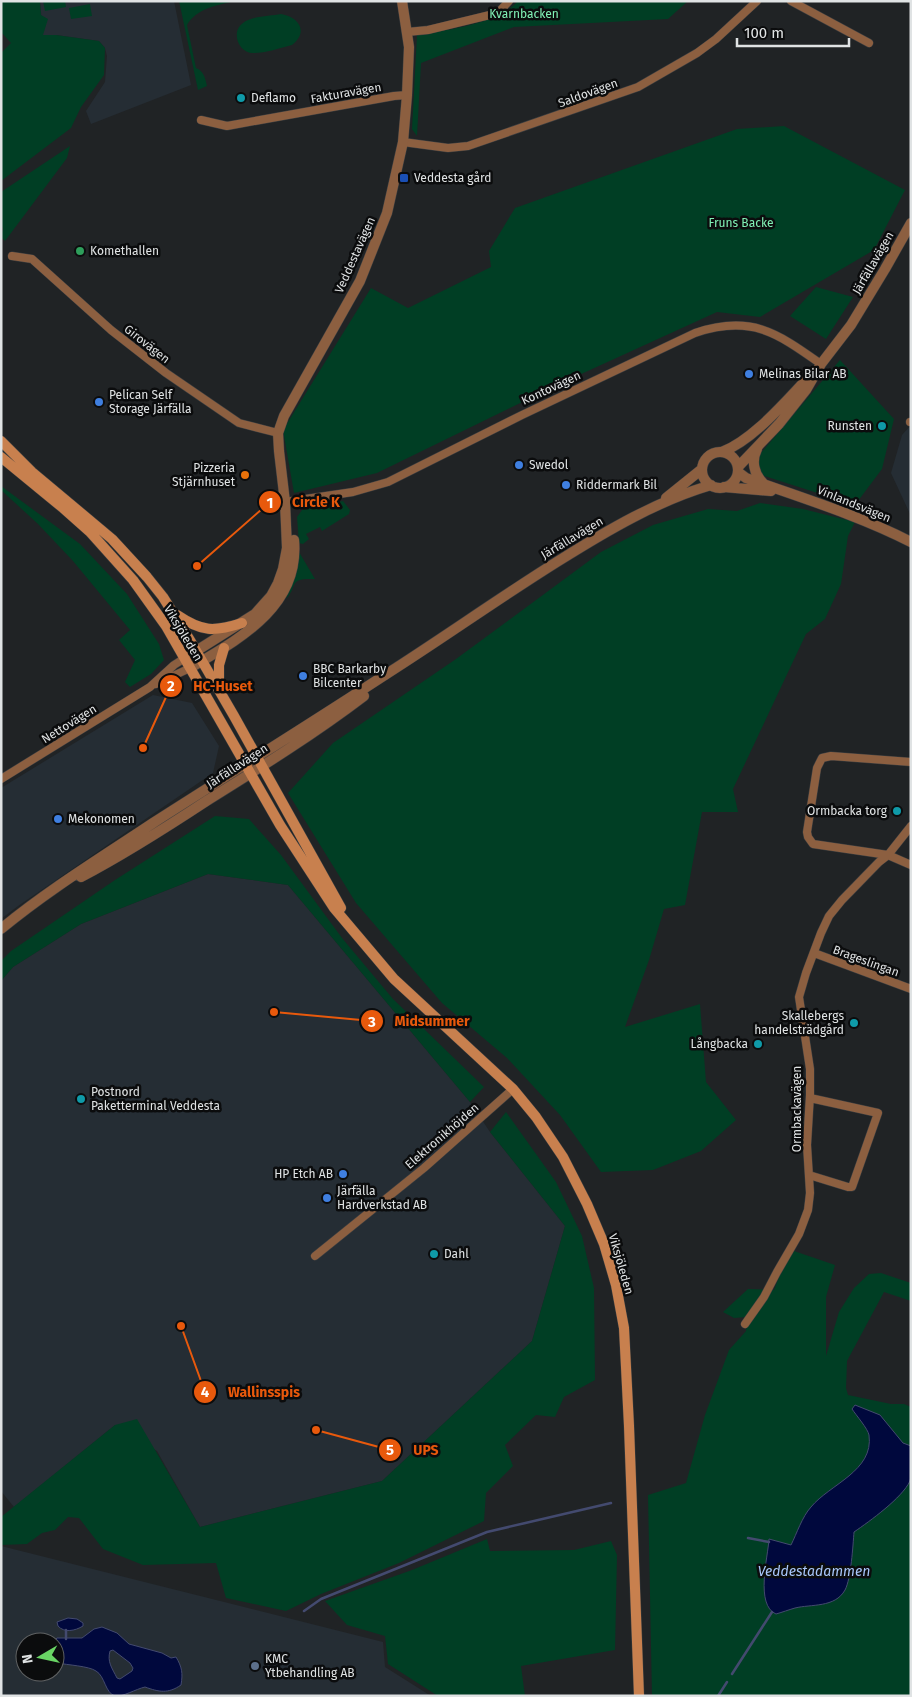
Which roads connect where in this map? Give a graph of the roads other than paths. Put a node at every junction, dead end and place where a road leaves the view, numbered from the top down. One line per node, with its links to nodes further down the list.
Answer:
1 (402, 1): 5 (street, Veddestavägen)
2 (509, 1): 5 (street)
3 (757, 1): 9 (street, Saldovägen)
4 (790, 1): 6 (street)
5 (407, 32): 7 (street, Veddestavägen)
6 (869, 44)
7 (406, 95): 8 (street, Fakturavägen); 9 (street, Veddestavägen)
8 (201, 120)
9 (403, 142): 13 (street, Veddestavägen)
10 (911, 223): 12 (street, Järfällavägen)
11 (12, 256): 13 (street, Girovägen)
12 (821, 364): 15 (street, Järfällavägen); 17 (street, Järfällavägen); 26 (street, Kontovägen)
13 (278, 433): 26 (street, Veddestavägen)
14 (1, 441): 21 (main road, Viksjöleden)
15 (761, 442): 20 (street, Järfällavägen); 22 (street)
16 (1, 449): 21 (main road, Viksjöleden)
17 (722, 452): 19 (street); 20 (street)
18 (1, 457): 33 (main road, Viksjöleden)
19 (702, 469): 23 (street); 27 (street, Järfällavägen)
20 (738, 469): 22 (street, Vinlandsvägen); 24 (street)
21 (32, 472): 29 (main road, Viksjöleden)
22 (763, 484): 25 (street, Vinlandsvägen)
23 (711, 485): 24 (street); 27 (street, Järfällavägen)
24 (724, 487): 25 (street, Vinlandsvägen)
25 (787, 493): 28 (street, Vinlandsvägen)
26 (285, 502): 30 (street, Veddestavägen); 31 (street, Veddestavägen)
27 (660, 504): 38 (street, Järfällavägen)
28 (911, 542)
29 (174, 613): 30 (main road); 32 (main road, Viksjöleden)
30 (242, 623): 32 (street, Veddestavägen)
31 (224, 648): 34 (street, Veddestavägen); 37 (main road)
32 (196, 651): 33 (street, Veddestavägen); 34 (main road, Viksjöleden)
33 (184, 658): 35 (main road, Viksjöleden); 36 (street, Nettovägen)
34 (202, 661): 35 (street, Veddestavägen); 37 (main road, Viksjöleden)
35 (190, 668): 36 (street, Nettovägen); 40 (main road, Viksjöleden)
36 (150, 687): 41 (street, Nettovägen)
37 (219, 690): 38 (main road, Viksjöleden)
38 (259, 761): 40 (street, Järfällavägen); 46 (main road, Viksjöleden)
39 (911, 762): 43 (street)
40 (247, 769): 45 (street, Järfällavägen); 46 (main road, Viksjöleden)
41 (1, 780)
42 (911, 826): 43 (street, Ormbackavägen)
43 (888, 855): 44 (street); 47 (street, Ormbackavägen)
44 (911, 864)
45 (1, 929)
46 (352, 930): 49 (main road, Viksjöleden)
47 (814, 953): 48 (street, Brageslingan); 50 (street, Ormbackavägen)
48 (911, 989)
49 (513, 1089): 52 (street, Elektronikhöjden); 54 (main road, Viksjöleden)
50 (810, 1098): 51 (street, Ormbackavägen); 51 (street)
51 (809, 1175): 53 (street, Ormbackavägen)
52 (315, 1256)
53 (745, 1324)
54 (639, 1696)

